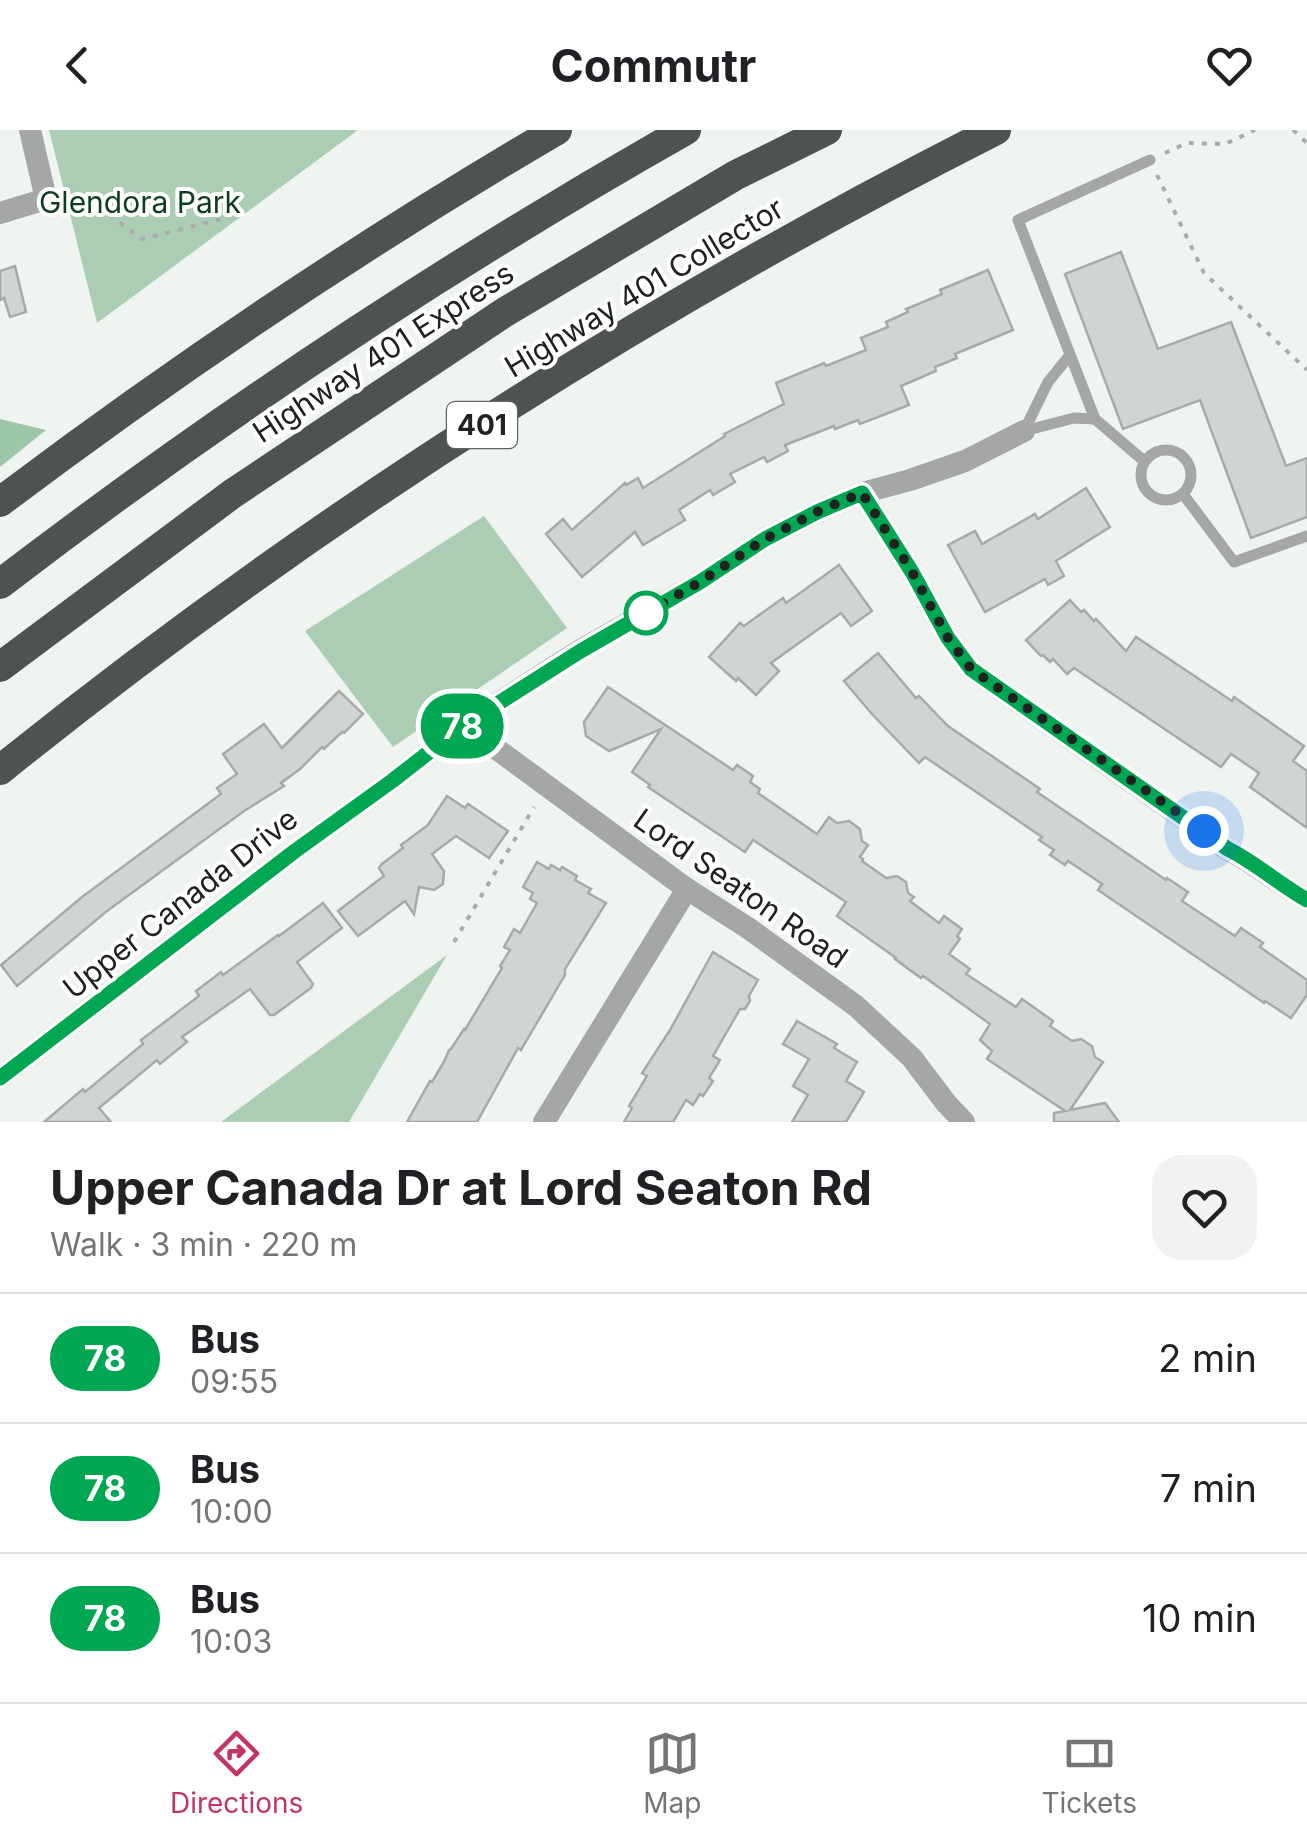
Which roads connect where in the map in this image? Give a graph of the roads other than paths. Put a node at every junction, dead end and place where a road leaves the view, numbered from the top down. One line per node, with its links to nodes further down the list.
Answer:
1 (30, 130): 7 (street)
2 (557, 130): 14 (highway)
3 (686, 130): 16 (highway, Highway 401 Express)
4 (828, 130): 17 (highway, Highway 401 Express / 401)
5 (996, 130): 19 (highway, Highway 401 Collector / 401)
6 (1150, 160): 8 (lane)
7 (0, 214)
8 (1070, 355): 9 (lane); 10 (lane)
9 (1096, 419): 10 (lane); 11 (lane)
10 (1024, 431): 12 (street, Upper Canada Drive)
11 (1144, 461): 13 (lane); 13 (lane)
12 (862, 493): 18 (street, Upper Canada Drive); 21 (street)
13 (1182, 494): 15 (lane)
14 (0, 502)
15 (1307, 536)
16 (0, 584)
17 (0, 667)
18 (464, 725): 20 (street, Lord Seaton Road); 22 (street, Upper Canada Drive)
19 (0, 770)
20 (687, 890): 23 (street, Lord Seaton Road); 24 (street)
21 (1307, 900)
22 (0, 1078)
23 (940, 1112): 25 (street, Lord Seaton Road)
24 (544, 1122)
25 (964, 1122)

